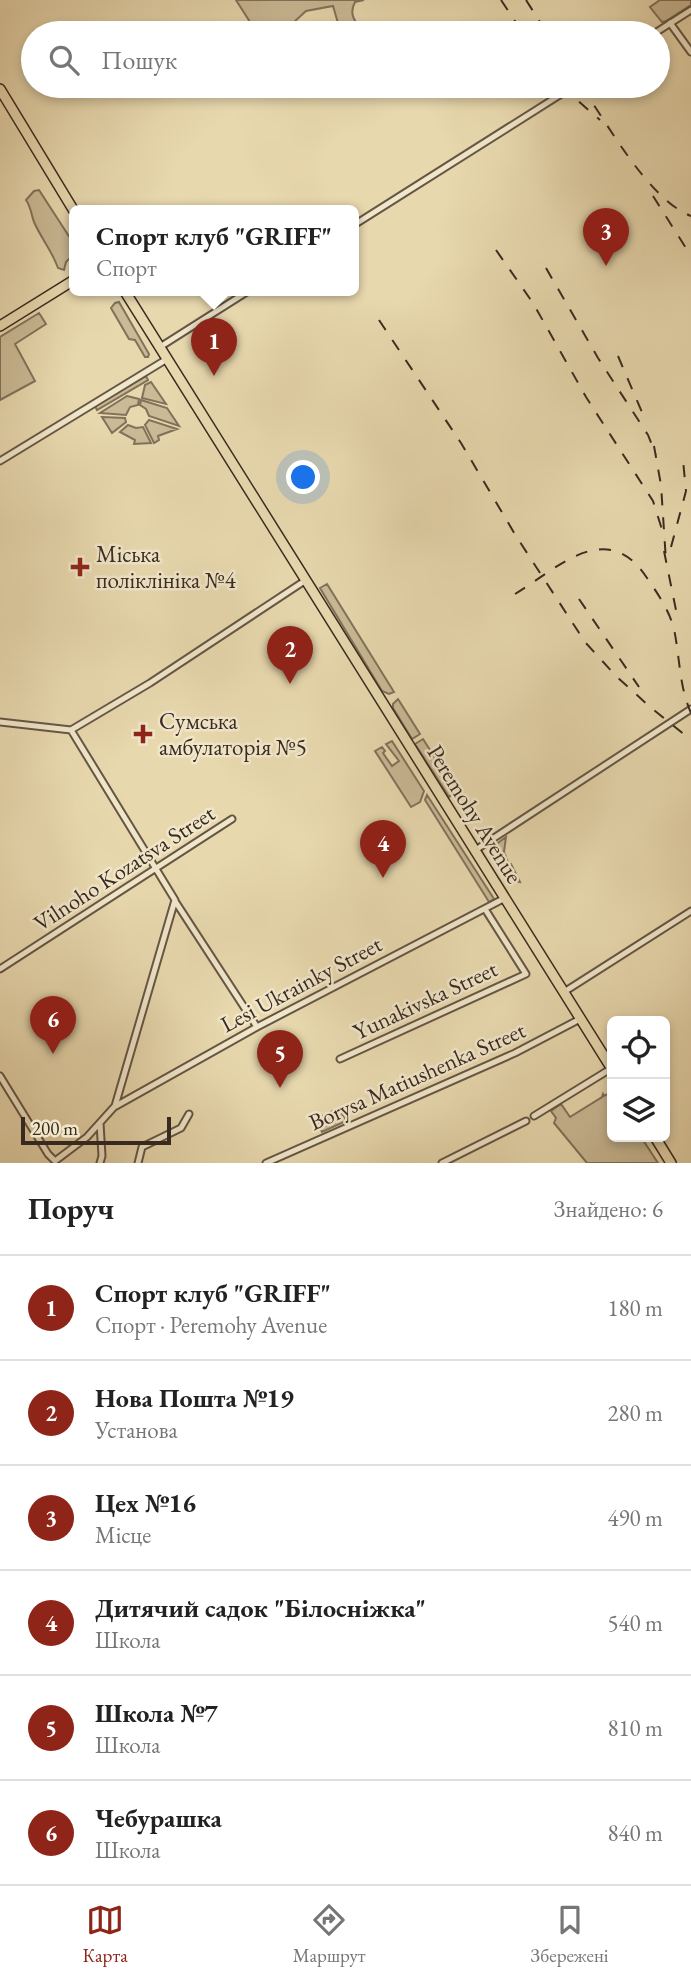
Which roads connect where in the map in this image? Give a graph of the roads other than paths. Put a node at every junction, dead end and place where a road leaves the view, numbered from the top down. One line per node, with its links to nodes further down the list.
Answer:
1 (691, 10): 2 (street)
2 (670, 23): 3 (street)
3 (691, 52)
4 (0, 89): 6 (main road)
5 (554, 98): 7 (street)
6 (70, 205)
7 (359, 222)
8 (69, 283): 11 (main road)
9 (128, 296): 12 (main road, Peremohy Avenue)
10 (241, 296): 12 (street)
11 (0, 326)
12 (160, 347): 13 (main road, Peremohy Avenue)
13 (167, 359): 14 (street); 15 (main road, Peremohy Avenue)
14 (0, 461)
15 (306, 580): 18 (street); 20 (main road, Peremohy Avenue)
16 (691, 709): 20 (street)
17 (0, 722): 18 (street)
18 (71, 730): 21 (street)
19 (232, 819): 21 (street, Vilnoho Kozatsva Street)
20 (474, 851): 22 (main road, Peremohy Avenue)
21 (156, 869): 23 (street); 26 (street, Vilnoho Kozatsva Street)
22 (505, 898): 24 (street, Lesi Ukrainky Street); 27 (main road, Peremohy Avenue)
23 (175, 900): 29 (street); 34 (street)
24 (485, 909): 29 (street, Lesi Ukrainky Street); 30 (street, Yunakivska Street)
25 (691, 911): 27 (street)
26 (0, 969)
27 (564, 992): 28 (main road, Peremohy Avenue)
28 (580, 1018): 31 (main road, Peremohy Avenue); 45 (street, Borysa Matiushenka Street)
29 (257, 1027): 34 (street, Lesi Ukrainky Street)
30 (340, 1059)
31 (607, 1061)
32 (607, 1072): 36 (street)
33 (0, 1076): 40 (street)
34 (116, 1106): 38 (street)
35 (190, 1114): 44 (street)
36 (534, 1116)
37 (526, 1121): 41 (street)
38 (100, 1123): 40 (street); 43 (street)
39 (658, 1142): 46 (main road)
40 (57, 1162): 42 (street)
41 (445, 1162)
42 (46, 1163)
43 (100, 1163)
44 (138, 1163)
45 (266, 1163)
46 (671, 1163)

